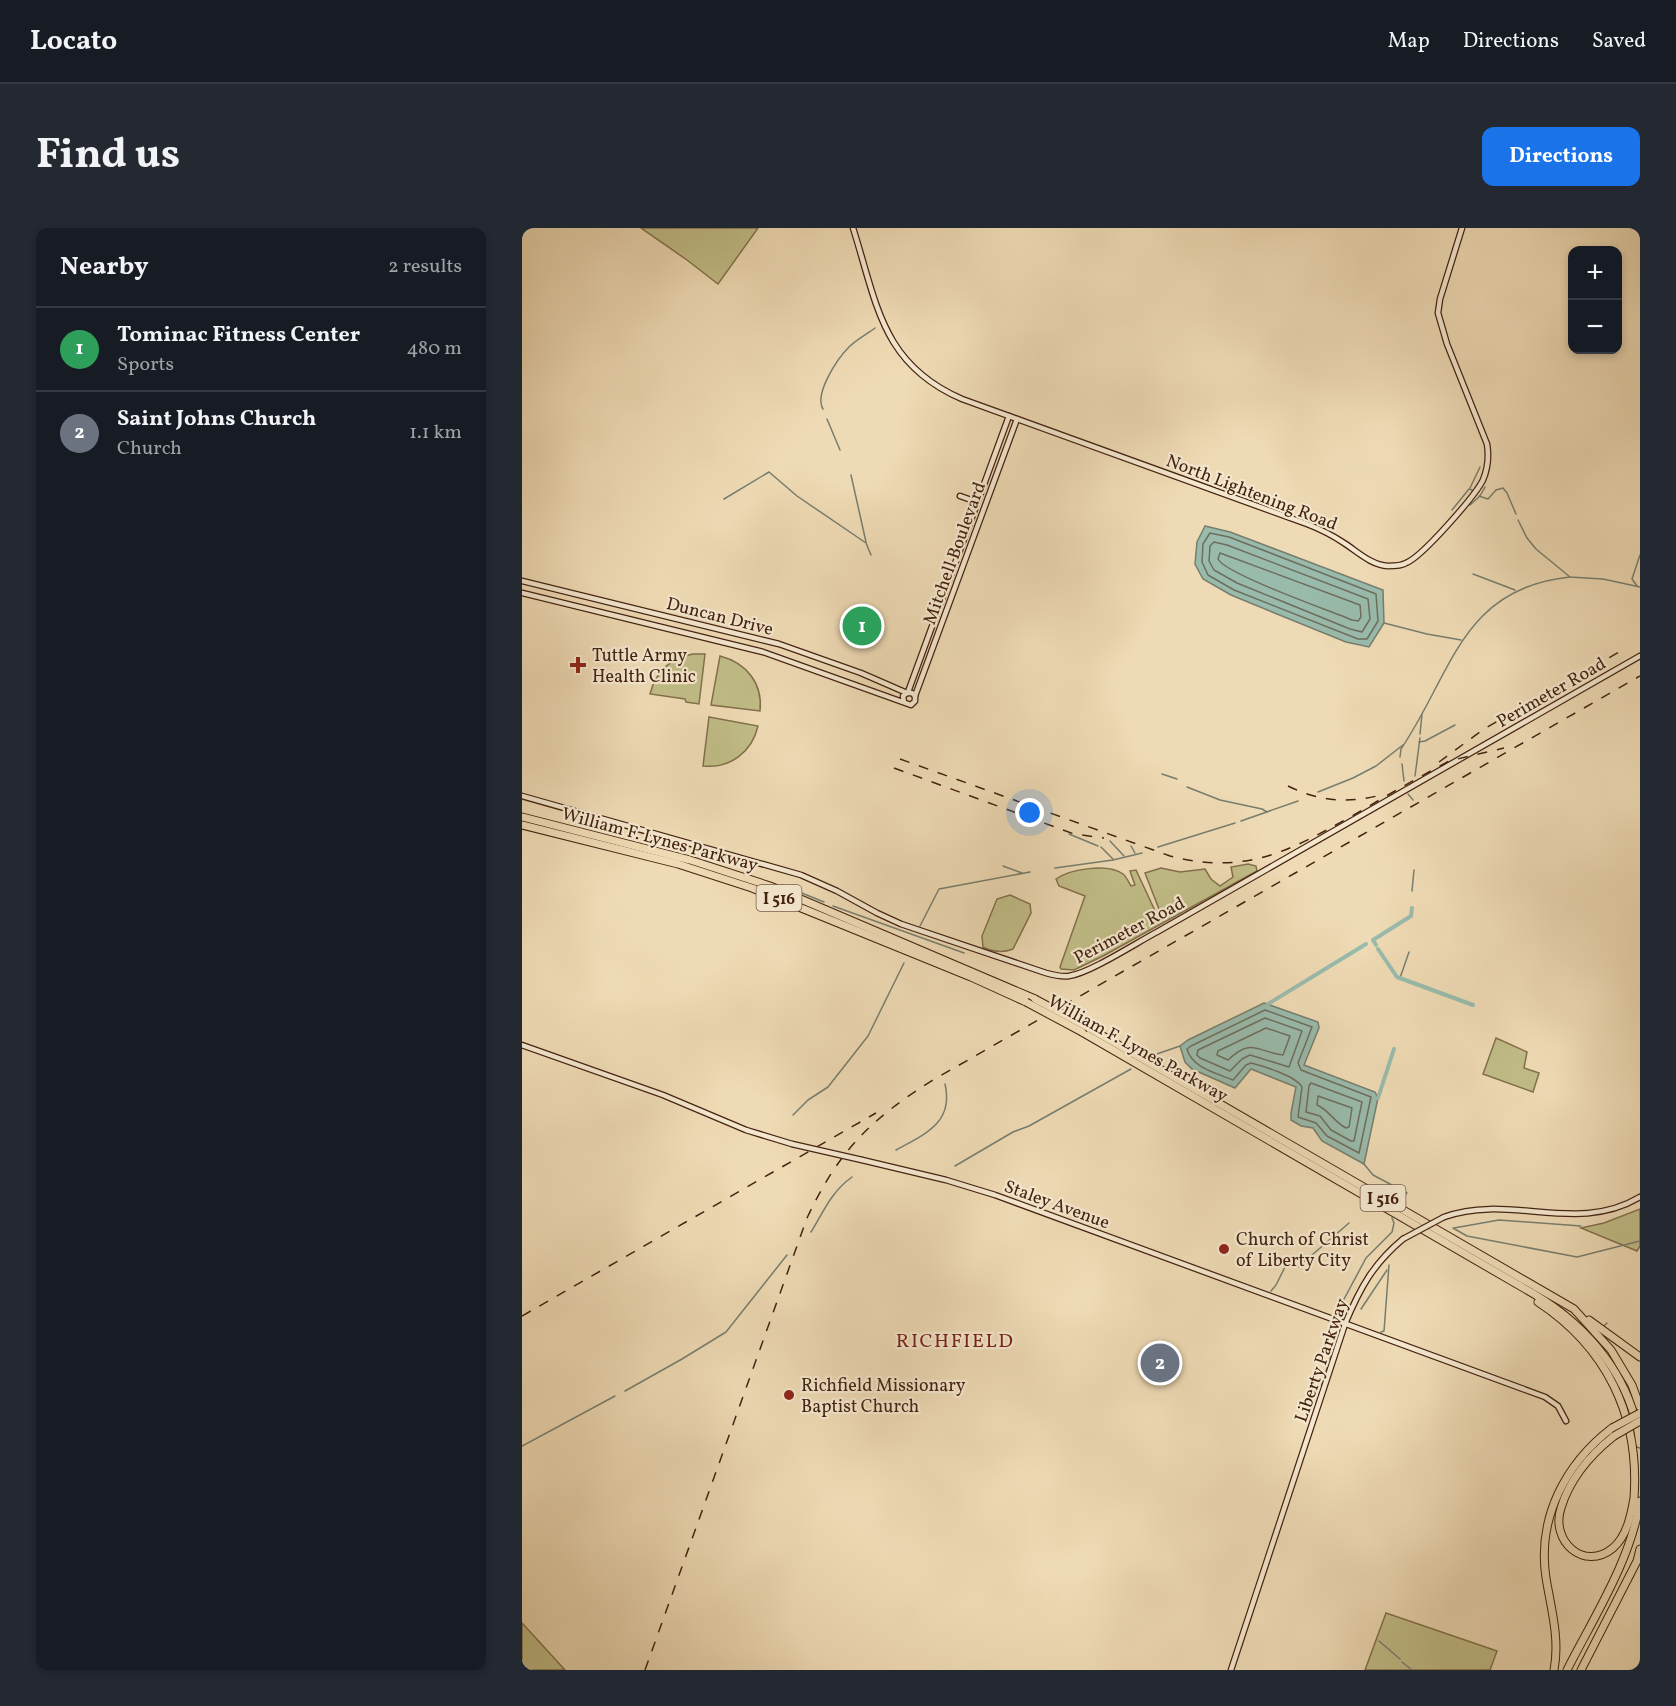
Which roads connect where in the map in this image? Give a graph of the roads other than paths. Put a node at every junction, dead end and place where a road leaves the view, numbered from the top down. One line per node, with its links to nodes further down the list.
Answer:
1 (853, 228): 3 (street, North Lightening Road)
2 (1462, 228): 4 (street, North Lightening Road)
3 (1009, 416): 4 (street, North Lightening Road); 5 (street, Mitchell Boulevard)
4 (1017, 419): 6 (street, Mitchell Boulevard)
5 (998, 448): 6 (street); 8 (street, Mitchell Boulevard)
6 (1005, 451): 19 (street, Mitchell Boulevard)
7 (960, 496): 8 (street)
8 (977, 502): 16 (street, Mitchell Boulevard)
9 (522, 581): 11 (street, Duncan Drive)
10 (522, 593): 14 (street, Duncan Drive)
11 (794, 650): 12 (street, Duncan Drive); 14 (street)
12 (805, 653): 15 (street); 17 (street, Duncan Drive)
13 (1640, 656): 21 (street, Perimeter Road)
14 (789, 661): 15 (street, Duncan Drive)
15 (801, 665): 20 (street, Duncan Drive)
16 (911, 685): 17 (street); 18 (street, Mitchell Boulevard)
17 (898, 687): 18 (street, Duncan Drive)
18 (908, 692): 19 (street, Duncan Drive); 20 (street, Mitchell Boulevard)
19 (915, 696): 20 (street)
20 (904, 702)
21 (522, 796)
22 (522, 817): 24 (highway, William F. Lynes Parkway / I 516, bridge)
23 (522, 825): 24 (highway, William F. Lynes Parkway / I 516, bridge)
24 (1085, 1030): 27 (highway, William F. Lynes Parkway / I 516); 28 (highway, William F. Lynes Parkway / I 516)
25 (522, 1045): 29 (street, Staley Avenue, bridge)
26 (1638, 1199): 29 (street, Liberty Parkway, bridge)
27 (1489, 1268): 35 (highway); 36 (highway, William F. Lynes Parkway / I 516)
28 (1574, 1309): 30 (highway); 31 (highway, William F. Lynes Parkway / I 516)
29 (1345, 1324): 33 (street, Staley Avenue); 39 (street, Liberty Parkway)
30 (1640, 1358)
31 (1640, 1407)
32 (1640, 1413): 35 (highway, bridge)
33 (1566, 1421)
34 (1640, 1421): 35 (highway, bridge)
35 (1613, 1432): 40 (highway)
36 (1640, 1444)
37 (1640, 1502): 41 (highway)
38 (1640, 1551): 42 (highway)
39 (1231, 1670)
40 (1554, 1670)
41 (1567, 1670)
42 (1581, 1670)

